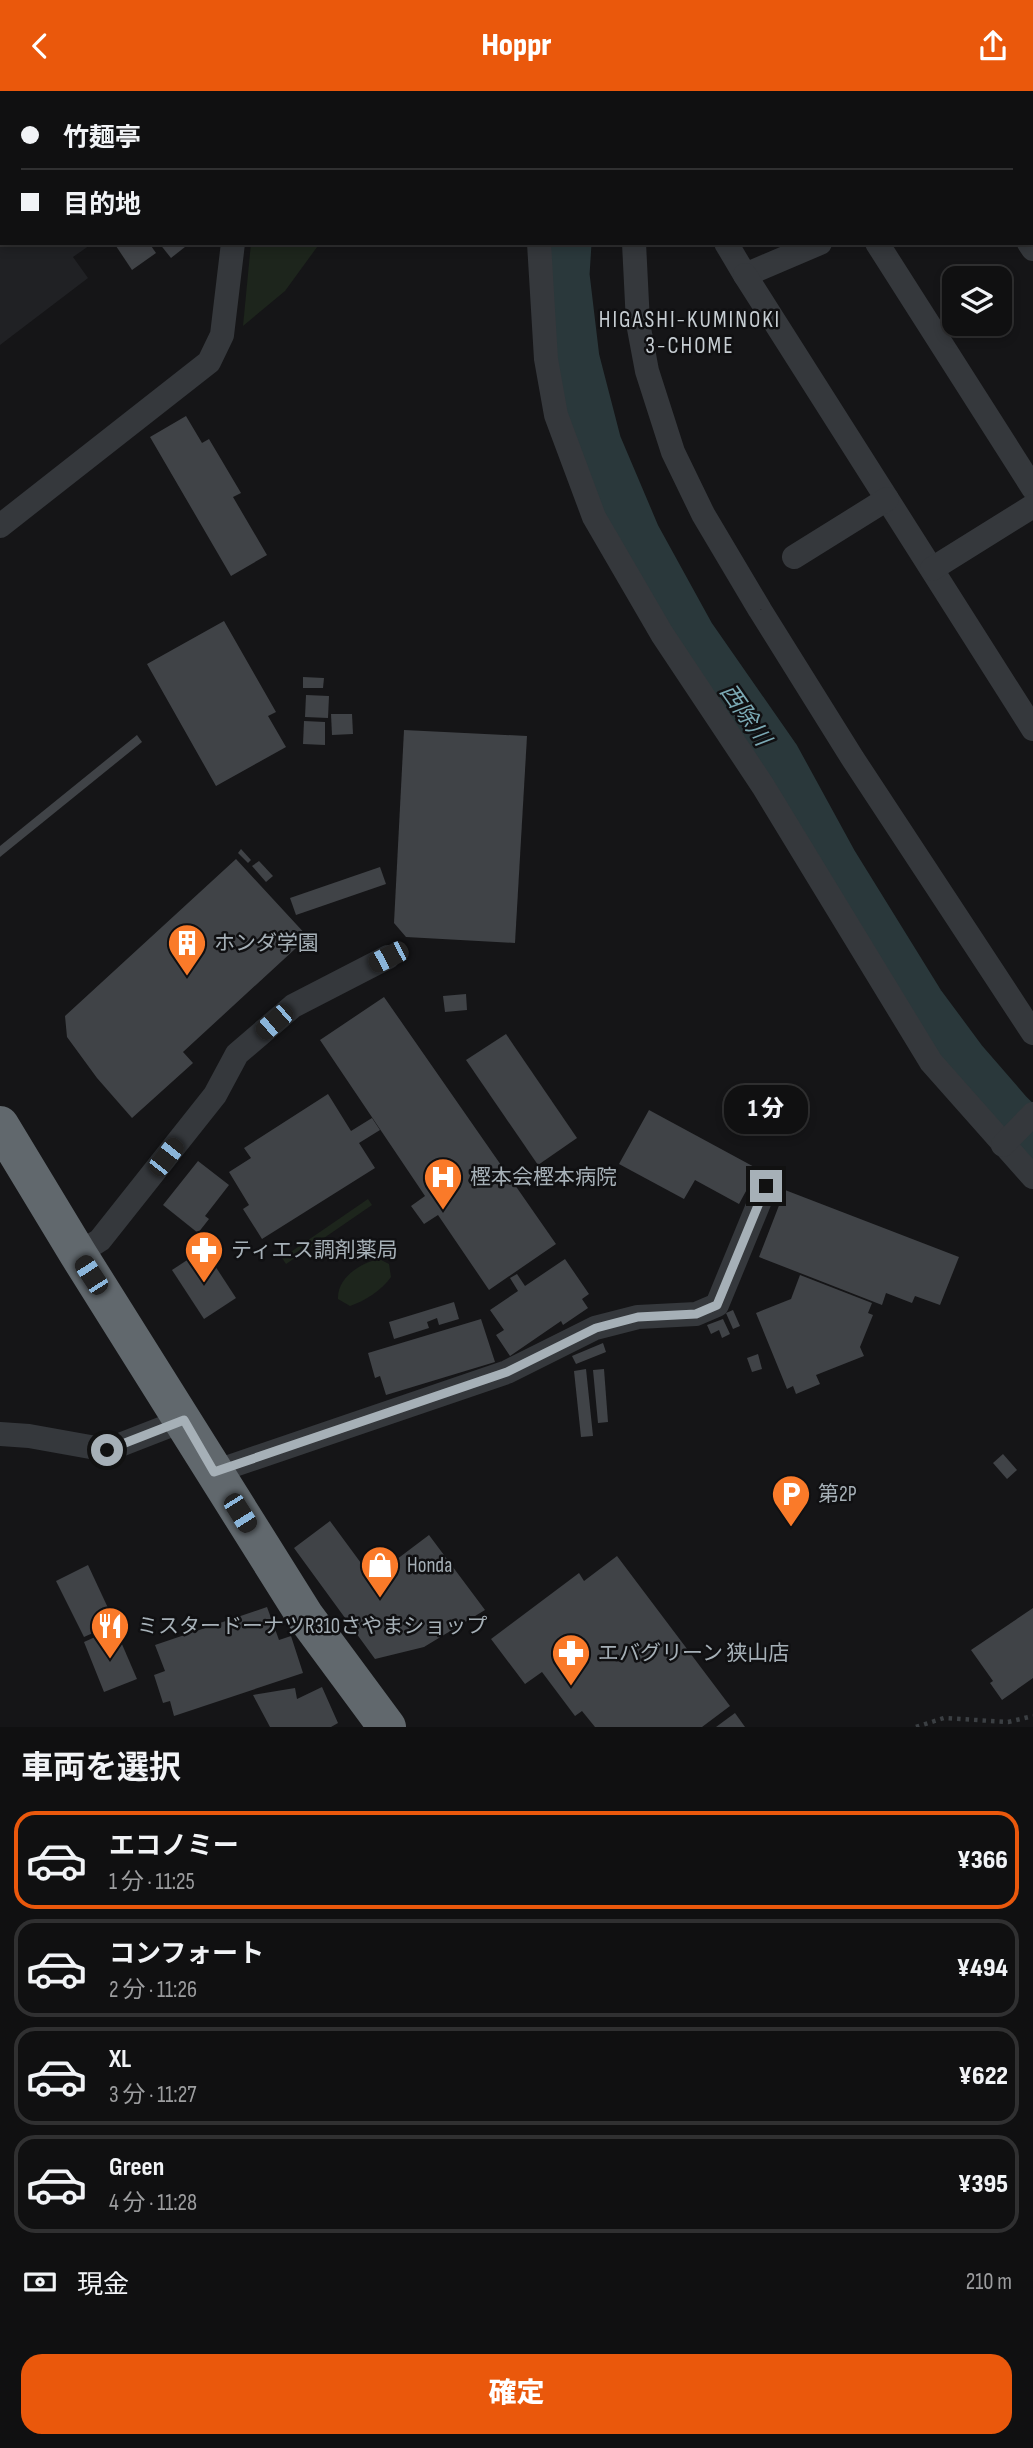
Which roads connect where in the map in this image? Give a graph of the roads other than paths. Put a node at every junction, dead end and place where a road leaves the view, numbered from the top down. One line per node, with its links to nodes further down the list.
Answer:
1 (233, 245): 11 (street)
2 (539, 245): 19 (street)
3 (634, 245): 16 (street)
4 (727, 245): 7 (street)
5 (815, 245): 7 (street)
6 (878, 245): 8 (street)
7 (745, 275): 9 (street)
8 (1033, 488)
9 (887, 499): 12 (street); 13 (street)
10 (1033, 506): 13 (street)
11 (0, 526)
12 (794, 557)
13 (932, 569): 14 (street)
14 (1033, 729)
15 (388, 957): 22 (street)
16 (1033, 1033)
17 (1033, 1114): 19 (street)
18 (0, 1125): 22 (highway)
19 (1006, 1142): 20 (street)
20 (1033, 1177)
21 (766, 1186): 25 (street)
22 (78, 1254): 23 (highway)
23 (184, 1420): 24 (street); 25 (highway)
24 (0, 1434)
25 (214, 1472): 26 (highway)
26 (387, 1727)

